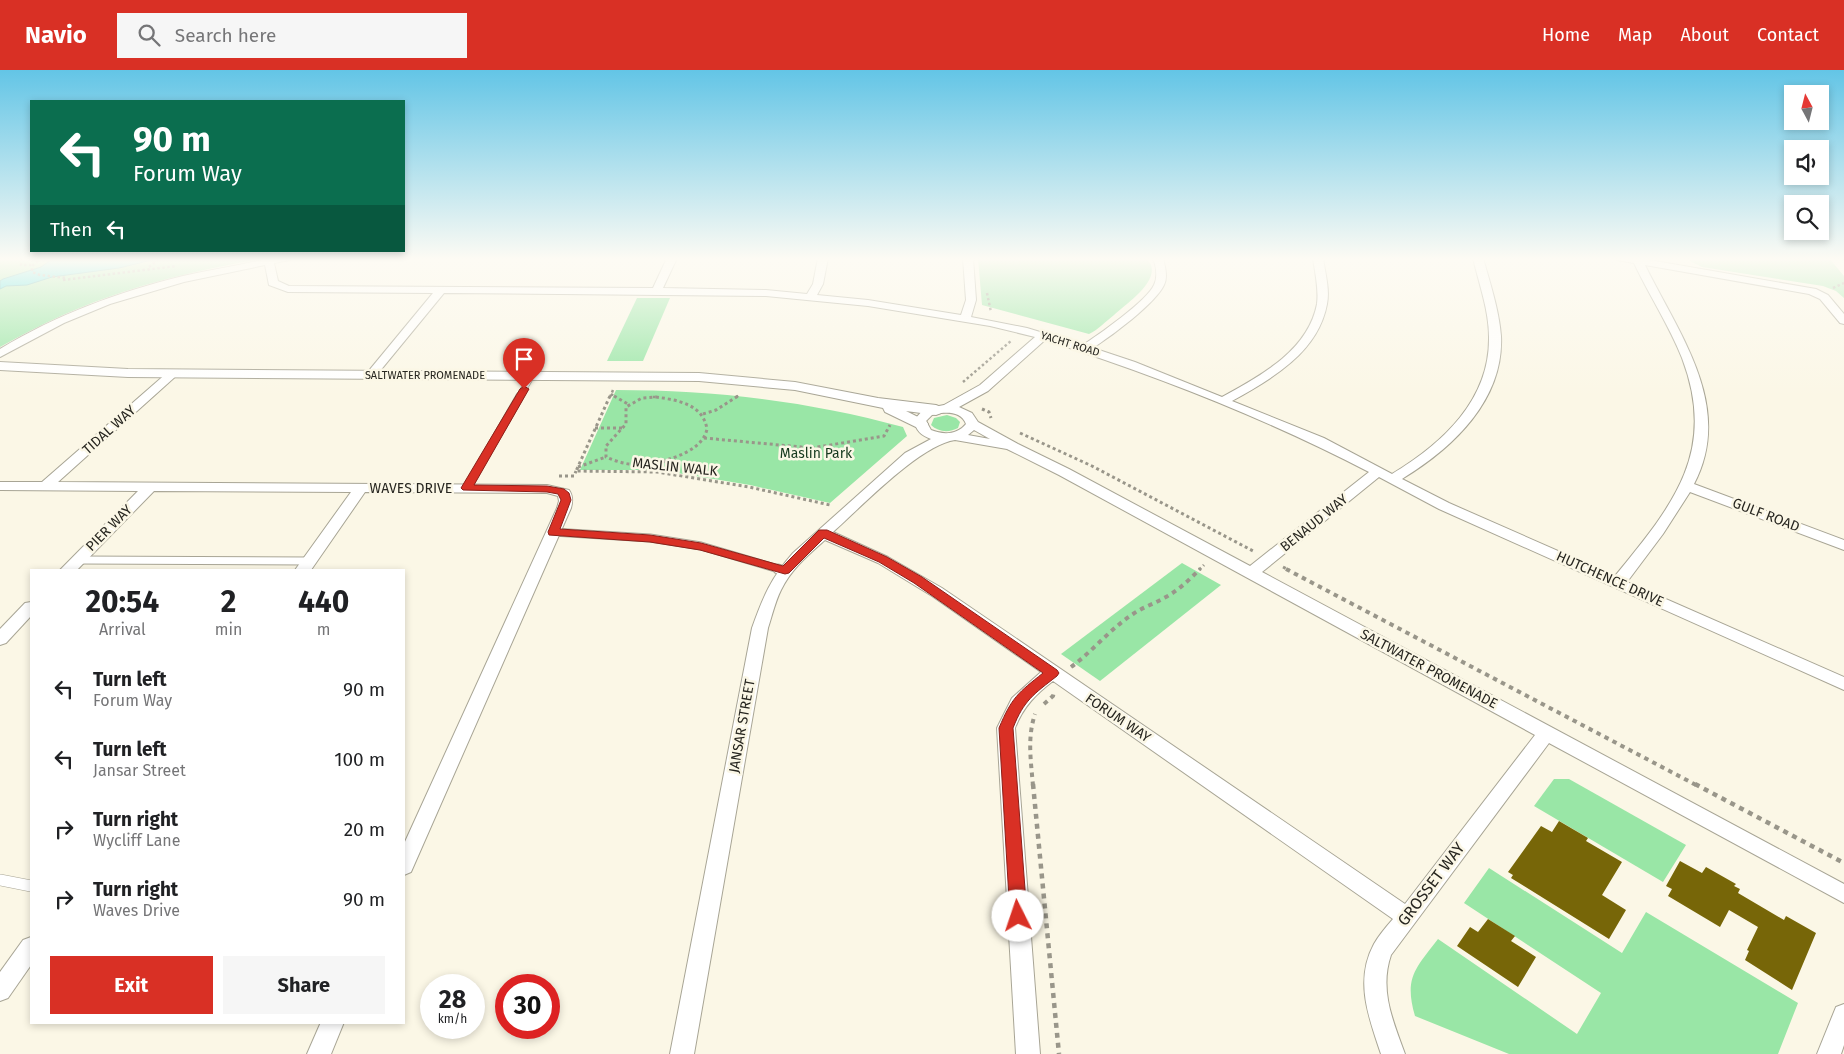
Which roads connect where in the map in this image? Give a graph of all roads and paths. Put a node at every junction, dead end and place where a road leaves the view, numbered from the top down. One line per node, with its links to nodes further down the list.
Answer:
1 (101, 304): 14 (street)
2 (430, 304): 17 (street)
3 (874, 304): 10 (street, YACHT ROAD)
4 (970, 304): 10 (street)
5 (1139, 304): 13 (street)
6 (1322, 304): 23 (street)
7 (1488, 304): 46 (street)
8 (1660, 304): 49 (street)
9 (1830, 304): 11 (street)
10 (965, 319): 12 (street, YACHT ROAD)
11 (1844, 321)
12 (1043, 336): 13 (street, YACHT ROAD); 19 (street)
13 (1086, 348): 23 (street, YACHT ROAD)
14 (0, 354)
15 (0, 366): 16 (street, SALTWATER PROMENADE)
16 (172, 374): 17 (street, SALTWATER PROMENADE); 48 (street, TIDAL WAY)
17 (371, 375): 18 (street, SALTWATER PROMENADE)
18 (532, 375): 24 (street, SALTWATER PROMENADE); 52 (lane)
19 (984, 388): 26 (street); 27 (street)
20 (613, 389): 21 (path)
21 (611, 394): 25 (path); 33 (path)
22 (740, 395): 28 (path)
23 (1223, 401): 43 (street, YACHT ROAD)
24 (878, 403): 27 (street, SALTWATER PROMENADE); 32 (street, SALTWATER PROMENADE)
25 (628, 404): 28 (path); 34 (path)
26 (975, 406): 29 (street); 30 (path)
27 (941, 409): 29 (street, SALTWATER PROMENADE); 32 (street)
28 (703, 414): 37 (path)
29 (972, 421): 36 (street, JANSAR STREET); 38 (street, SALTWATER PROMENADE)
30 (993, 422)
31 (892, 423): 37 (path)
32 (921, 427): 36 (street, SALTWATER PROMENADE); 39 (street, JANSAR STREET)
33 (596, 428): 34 (path); 42 (path)
34 (624, 428): 40 (path)
35 (1015, 430): 56 (path)
36 (949, 437): 38 (street, SALTWATER PROMENADE); 39 (street, JANSAR STREET)
37 (704, 438): 41 (path)
38 (1013, 448): 58 (street, SALTWATER PROMENADE)
39 (910, 456): 55 (street, JANSAR STREET)
40 (606, 457): 41 (path); 42 (path)
41 (664, 460): 44 (path)
42 (577, 469): 44 (path, MASLIN WALK); 45 (path)
43 (1377, 472): 46 (street, HUTCHENCE DRIVE); 59 (street, BENAUD WAY)
44 (670, 474): 53 (path, MASLIN WALK)
45 (559, 476)
46 (1391, 480): 64 (street, HUTCHENCE DRIVE)
47 (0, 486): 48 (street, WAVES DRIVE)
48 (46, 486): 50 (street, WAVES DRIVE)
49 (1688, 486): 57 (street, GULF ROAD); 64 (street)
50 (150, 487): 51 (street, WAVES DRIVE); 60 (street, PIER WAY)
51 (362, 488): 52 (street, WAVES DRIVE); 61 (street)
52 (467, 488): 54 (street, WAVES DRIVE)
53 (830, 505)
54 (553, 532): 62 (lane); 71 (street, WAVES DRIVE)
55 (823, 533): 62 (street, JANSAR STREET); 67 (street, FORUM WAY)
56 (1236, 541): 58 (path); 59 (path)
57 (1844, 545)
58 (1217, 555): 63 (street, SALTWATER PROMENADE); 67 (path)
59 (1269, 559): 63 (street, BENAUD WAY); 70 (path)
60 (72, 565): 61 (lane)
61 (306, 565)
62 (785, 571): 81 (street, JANSAR STREET)
63 (1251, 573): 69 (street, SALTWATER PROMENADE)
64 (1618, 583): 68 (street, HUTCHENCE DRIVE)
65 (30, 608): 66 (street)
66 (0, 639)
67 (1056, 675): 75 (street, FORUM WAY); 82 (street); 83 (path)
68 (1844, 684)
69 (1547, 732): 74 (street, SALTWATER PROMENADE); 75 (street, GROSSET WAY)
70 (1844, 863)
71 (405, 864)
72 (0, 880): 73 (lane)
73 (30, 886)
74 (1844, 894)
75 (1407, 917): 84 (street, GROSSET WAY)
76 (30, 948): 77 (street)
77 (0, 990)
78 (1844, 1015): 85 (street)
79 (333, 1024): 80 (street)
80 (319, 1054)
81 (682, 1054)
82 (1028, 1054)
83 (1059, 1054)
84 (1393, 1054)
85 (1829, 1054)

